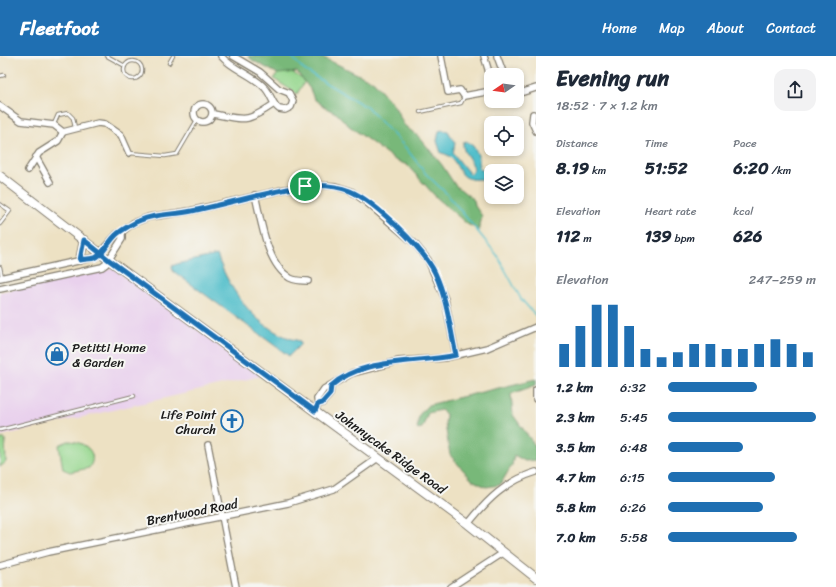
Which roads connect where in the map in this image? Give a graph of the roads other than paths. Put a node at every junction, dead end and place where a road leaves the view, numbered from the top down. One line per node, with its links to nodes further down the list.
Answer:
1 (107, 56): 9 (lane)
2 (173, 56): 8 (lane)
3 (221, 56): 18 (street)
4 (233, 56): 18 (street)
5 (441, 56): 17 (street)
6 (484, 56): 10 (street)
7 (497, 56): 11 (street)
8 (169, 63)
9 (125, 66): 9 (lane)
10 (488, 68)
11 (501, 68)
12 (4, 75): 13 (lane)
13 (0, 76)
14 (536, 88): 16 (street)
15 (484, 92): 17 (street)
16 (524, 92)
17 (464, 96): 20 (lane)
18 (274, 104): 21 (street)
19 (0, 106): 24 (street)
20 (420, 112)
21 (213, 114): 23 (street); 23 (street)
22 (532, 114): 26 (street)
23 (197, 120): 28 (lane)
24 (54, 125): 25 (lane); 27 (street)
25 (75, 129): 27 (street); 28 (street)
26 (536, 131)
27 (63, 132): 29 (street)
28 (129, 153)
29 (36, 157): 30 (street); 32 (street)
30 (28, 170)
31 (0, 176): 37 (main road, Johnnycake Ridge Road)
32 (50, 182)
33 (255, 195): 36 (street); 43 (street); 46 (street)
34 (0, 204): 35 (lane)
35 (0, 224)
36 (122, 232): 38 (street); 40 (street)
37 (84, 240): 38 (main road, Johnnycake Ridge Road); 39 (main road)
38 (100, 253): 39 (street); 40 (main road, Johnnycake Ridge Road)
39 (80, 260): 42 (street)
40 (109, 260): 44 (street); 50 (main road, Johnnycake Ridge Road)
41 (0, 267): 42 (lane)
42 (1, 278)
43 (308, 281)
44 (0, 289)
45 (536, 327): 46 (street)
46 (456, 355): 50 (street)
47 (536, 390): 49 (street)
48 (134, 396): 51 (lane)
49 (536, 399)
50 (316, 407): 53 (main road, Johnnycake Ridge Road)
51 (0, 430)
52 (208, 444): 55 (street)
53 (378, 458): 55 (street, Brentwood Road); 56 (main road, Johnnycake Ridge Road)
54 (536, 472): 56 (street)
55 (223, 517): 58 (street, Brentwood Road); 60 (street)
56 (468, 524): 57 (main road, Johnnycake Ridge Road)
57 (503, 553): 59 (main road, Johnnycake Ridge Road); 61 (street)
58 (0, 565)
59 (536, 578)
60 (236, 587)
61 (451, 587)

